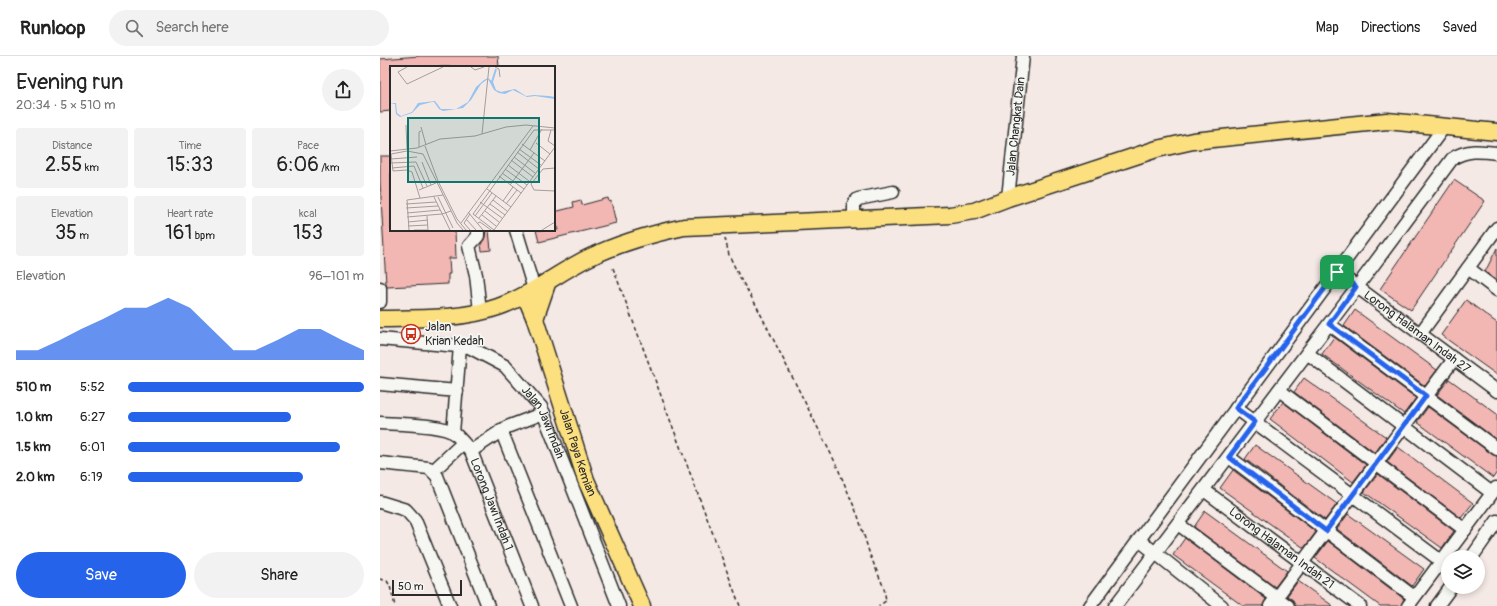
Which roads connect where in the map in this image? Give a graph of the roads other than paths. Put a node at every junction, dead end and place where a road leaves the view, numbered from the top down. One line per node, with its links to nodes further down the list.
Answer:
1 (1023, 56): 6 (street, Jalan Changkat Dain)
2 (1444, 127): 3 (main road); 6 (main road); 12 (street)
3 (1497, 132)
4 (1497, 153): 14 (street)
5 (893, 192): 7 (street)
6 (1008, 198): 7 (main road)
7 (854, 220): 13 (main road)
8 (1497, 228): 11 (street)
9 (478, 231): 19 (street)
10 (516, 231): 17 (street)
11 (1468, 268): 16 (street); 23 (street)
12 (1337, 272): 14 (street, Lorong Halaman Indah 27); 33 (street)
13 (548, 281): 17 (main road); 21 (main road)
14 (1356, 287): 22 (street); 23 (street, Lorong Halaman Indah 27)
15 (380, 288): 18 (street)
16 (1497, 290)
17 (530, 292): 19 (main road); 21 (main road, Jalan Paya Kemian)
18 (380, 302)
19 (480, 312): 20 (main road)
20 (380, 319)
21 (535, 319): 68 (main road, Jalan Paya Kemian)
22 (1329, 324): 26 (street); 32 (street)
23 (1420, 334): 27 (street, Lorong Halaman Indah 27)
24 (380, 339): 25 (street, Jalan Jawi Indah)
25 (460, 346): 30 (street); 34 (street, Jalan Jawi Indah)
26 (1307, 353): 29 (street); 37 (street)
27 (1454, 359): 31 (street, Lorong Halaman Indah 27); 32 (street)
28 (380, 384): 30 (street)
29 (1279, 390): 35 (street); 44 (street)
30 (456, 391): 39 (street)
31 (1497, 391)
32 (1426, 396): 37 (street); 41 (street)
33 (1236, 408): 35 (street); 54 (street)
34 (544, 413): 38 (street); 67 (street, Jalan Jawi Indah)
35 (1255, 422): 42 (street); 48 (street)
36 (380, 423): 39 (street)
37 (1404, 426): 44 (street); 47 (street)
38 (502, 430): 40 (street); 66 (street)
39 (453, 432): 40 (street, Lorong Jawi Indah 1)
40 (467, 447): 45 (street); 65 (street, Lorong Jawi Indah 1)
41 (1497, 449)
42 (1229, 457): 46 (street); 53 (street)
43 (380, 463): 45 (street)
44 (1376, 463): 48 (street); 52 (street)
45 (433, 471): 64 (street)
46 (1204, 490): 51 (street); 59 (street, Lorong Halaman Indah 21)
47 (1495, 490): 52 (street)
48 (1353, 495): 53 (street); 58 (street)
49 (380, 502): 63 (street)
50 (1497, 520): 56 (street)
51 (1178, 524): 57 (street); 61 (street)
52 (1465, 530): 55 (street)
53 (1326, 531): 59 (street); 62 (street)
54 (1139, 540): 57 (street); 69 (street)
55 (1450, 550)
56 (1477, 550)
57 (1155, 554): 70 (street); 71 (street)
58 (1441, 561): 62 (street)
59 (1302, 563): 61 (street); 73 (street, Lorong Halaman Indah 21)
60 (1446, 594): 74 (street)
61 (1273, 602): 72 (street)
62 (1411, 602)
63 (450, 606)
64 (488, 606)
65 (532, 606)
66 (571, 606)
67 (619, 606)
68 (642, 606)
69 (1090, 606)
70 (1115, 606)
71 (1222, 606)
72 (1288, 606)
73 (1360, 606)
74 (1437, 606)

